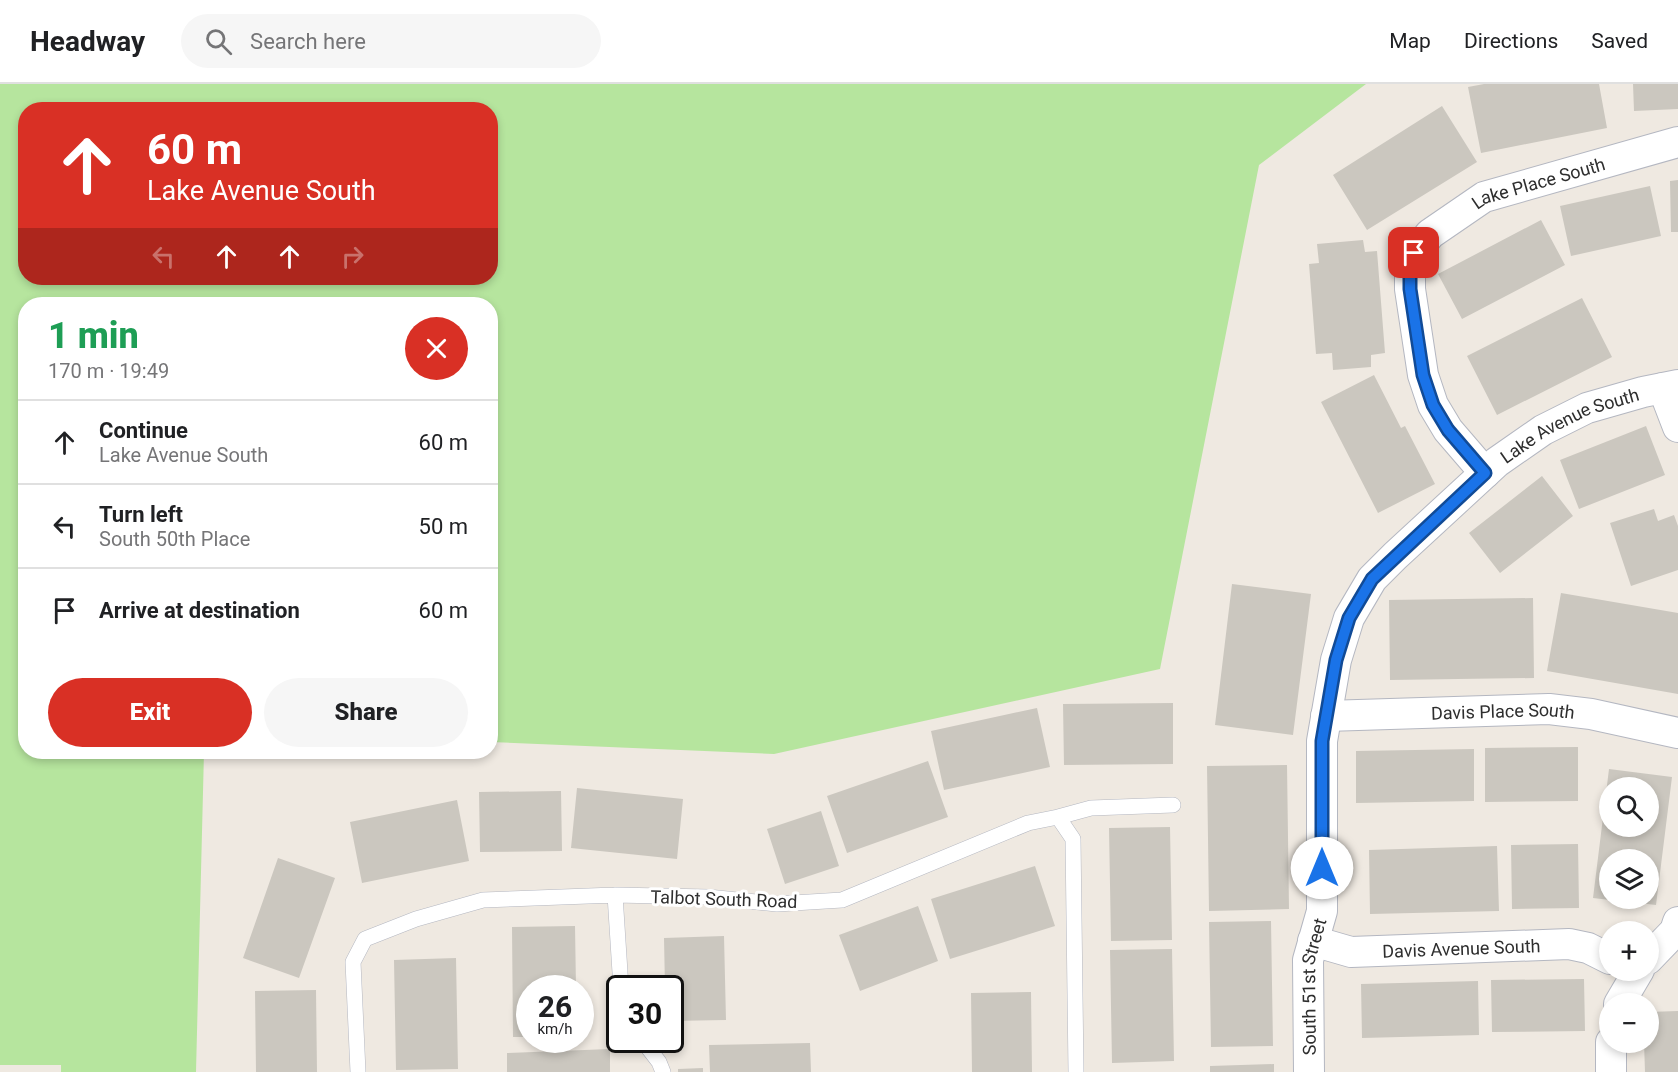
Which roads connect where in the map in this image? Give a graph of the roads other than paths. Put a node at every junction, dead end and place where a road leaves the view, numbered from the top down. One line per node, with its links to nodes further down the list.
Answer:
1 (1678, 142): 4 (street, Lake Place South)
2 (1671, 387): 3 (street); 4 (street, Lake Avenue South)
3 (1678, 427)
4 (1485, 473): 5 (street, Lake Avenue South)
5 (1349, 618): 6 (street, South 51st Street)
6 (1326, 716): 7 (street, Davis Place South); 12 (street, South 51st Street)
7 (1678, 733)
8 (1173, 805): 9 (lane, Talbot South Road)
9 (1058, 817): 10 (lane, Talbot South Road); 20 (lane)
10 (615, 895): 15 (lane); 18 (lane, Talbot South Road)
11 (1678, 922): 13 (street)
12 (1313, 940): 14 (street, Davis Avenue South); 21 (street, South 51st Street)
13 (1659, 948)
14 (1599, 954)
15 (620, 975)
16 (652, 1053): 19 (lane)
17 (1611, 1053): 22 (street)
18 (358, 1072)
19 (663, 1072)
20 (1076, 1072)
21 (1309, 1072)
22 (1611, 1072)

